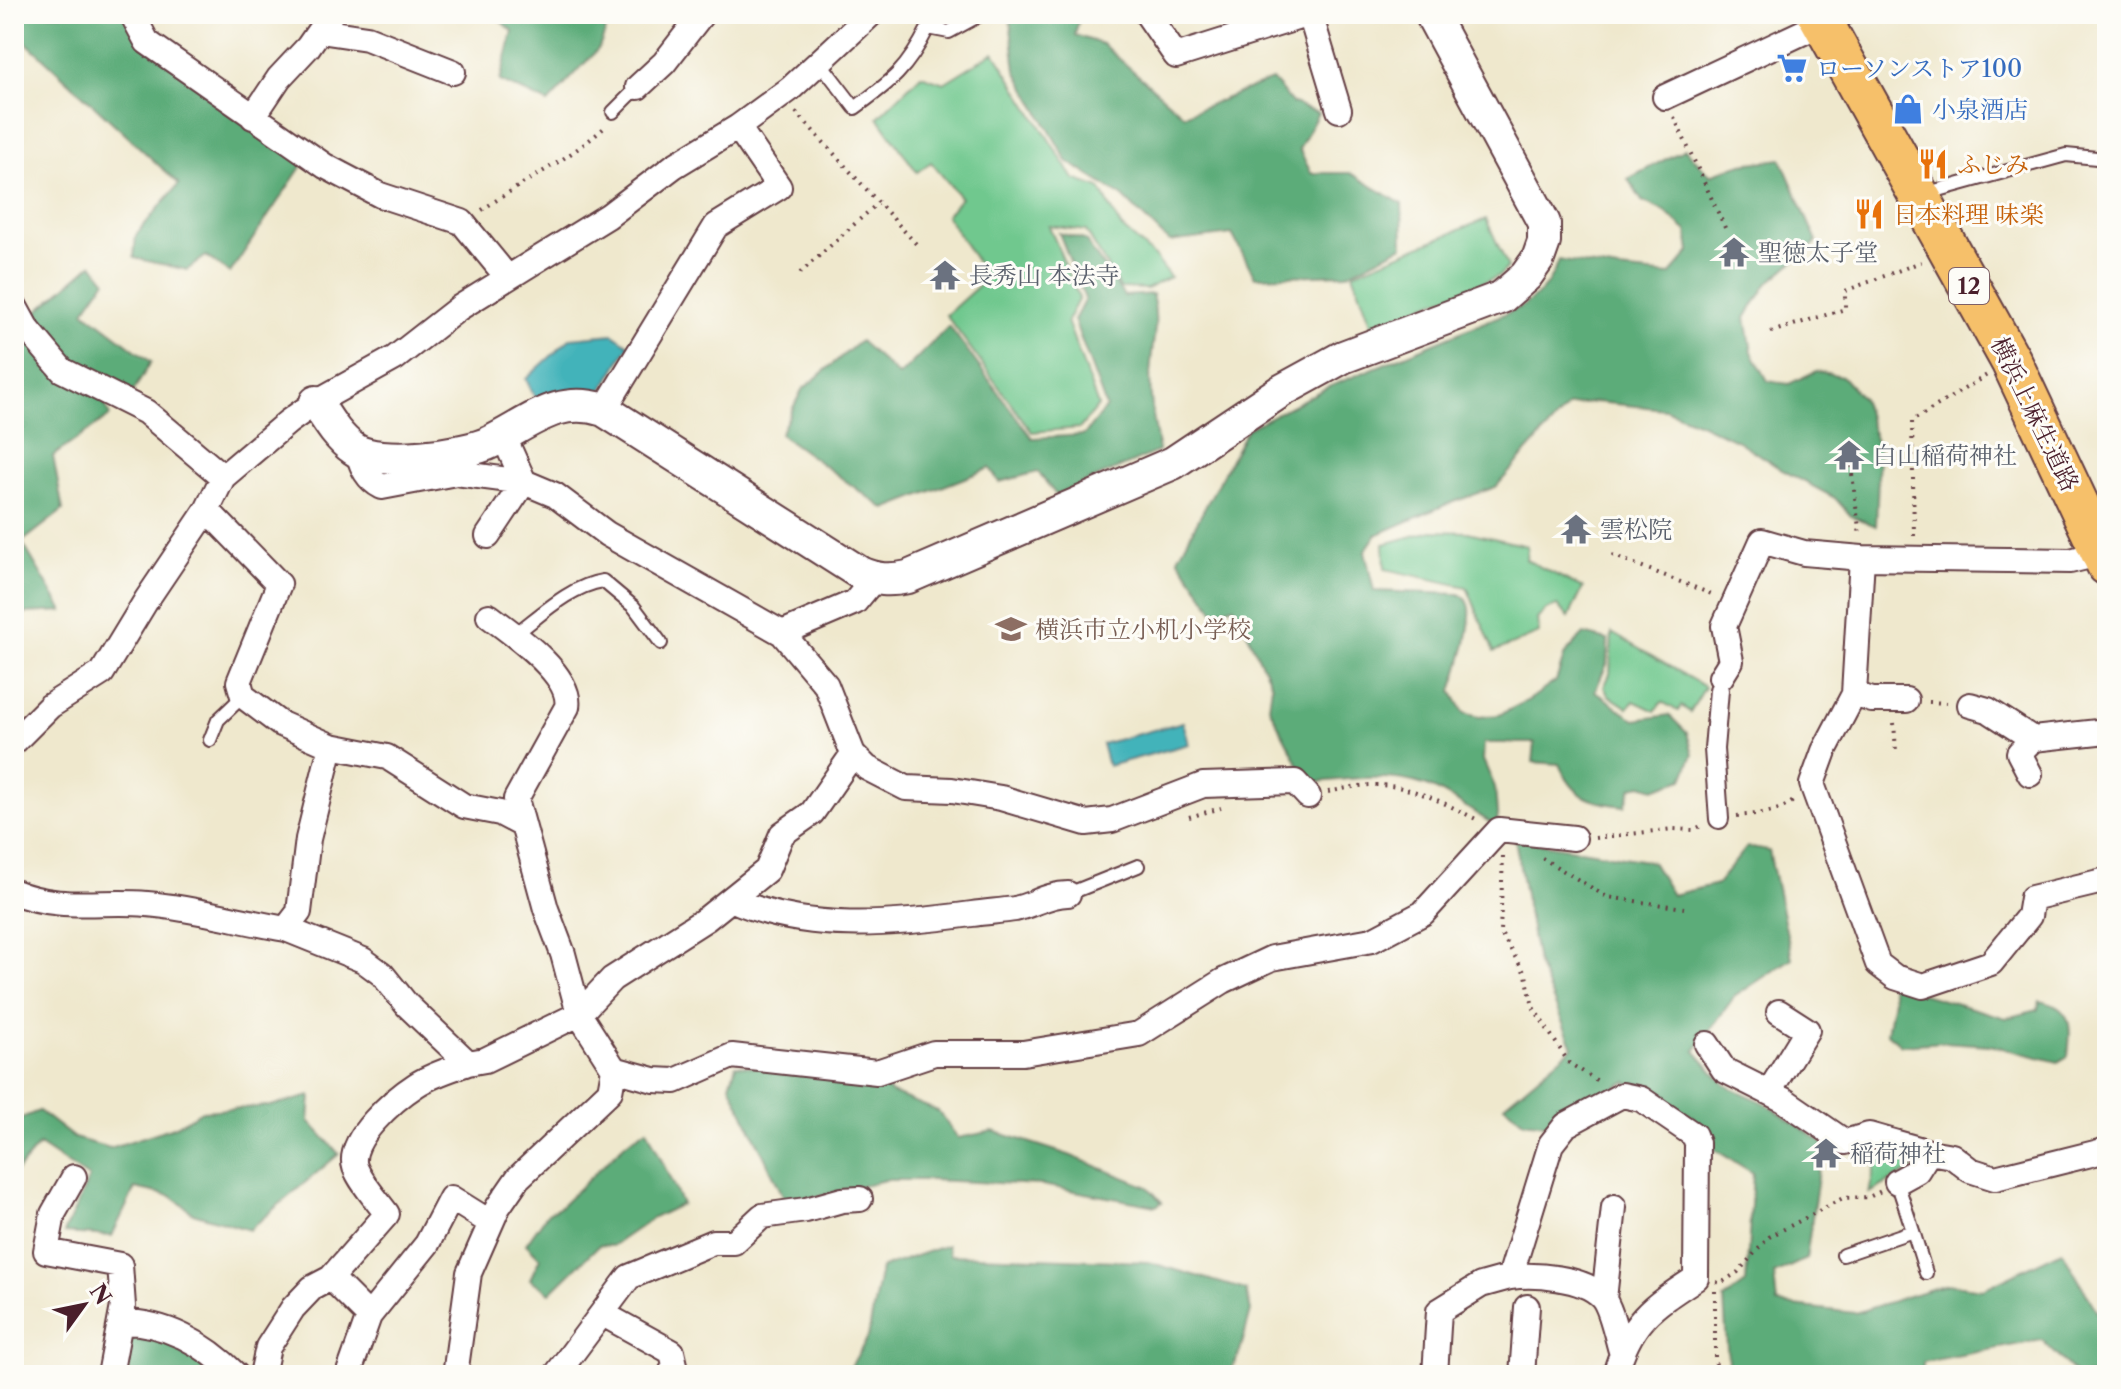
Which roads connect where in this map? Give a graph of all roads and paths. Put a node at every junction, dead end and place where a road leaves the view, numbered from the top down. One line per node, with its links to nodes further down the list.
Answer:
1 (132, 14): 17 (street)
2 (702, 14): 12 (street)
3 (871, 14): 10 (street)
4 (982, 14): 10 (lane)
5 (1147, 14): 6 (street)
6 (1310, 14): 15 (street)
7 (1431, 14): 44 (street)
8 (1828, 17): 14 (street); 20 (main road, 横浜上麻生道路 / 12)
9 (326, 22): 11 (street); 17 (street)
10 (819, 61): 13 (street)
11 (453, 72)
12 (638, 87): 16 (lane)
13 (781, 96): 18 (street); 21 (path)
14 (1665, 97): 23 (path)
15 (1339, 110)
16 (613, 112): 22 (path)
17 (253, 117): 22 (street)
18 (738, 127): 27 (street); 32 (street)
19 (2107, 159): 20 (lane)
20 (1918, 196): 25 (main road, 横浜上麻生道路 / 12)
21 (878, 203): 24 (path); 26 (path)
22 (462, 222): 27 (street)
23 (1727, 232)
24 (918, 246)
25 (1949, 251): 29 (path); 30 (main road, 横浜上麻生道路 / 12)
26 (800, 273)
27 (508, 278): 31 (street)
28 (14, 305): 36 (street)
29 (1771, 332)
30 (2011, 361): 42 (path); 43 (main road, 横浜上麻生道路 / 12)
31 (316, 402): 34 (street); 36 (street)
32 (604, 410): 33 (street); 44 (street)
33 (503, 435): 34 (street); 37 (street)
34 (358, 452): 37 (street)
35 (1851, 466): 41 (path)
36 (223, 477): 38 (street)
37 (524, 482): 39 (street); 47 (street)
38 (207, 510): 52 (street); 58 (street)
39 (488, 536)
40 (1612, 555): 45 (path)
41 (1862, 558): 42 (street); 50 (street); 51 (street)
42 (1913, 559): 43 (street)
43 (2105, 559)
44 (874, 579): 47 (street)
45 (1715, 596)
46 (489, 616): 48 (street)
47 (782, 633): 61 (street)
48 (514, 635): 49 (lane); 66 (street)
49 (661, 643)
50 (1720, 683): 65 (street)
51 (1854, 694): 53 (street); 63 (street)
52 (243, 696): 57 (lane); 59 (street)
53 (1899, 700): 54 (path); 60 (path)
54 (1970, 705): 56 (street)
55 (2107, 731): 56 (street)
56 (2033, 739): 62 (street)
57 (210, 740)
58 (14, 742)
59 (331, 746): 66 (street); 76 (street)
60 (1896, 751)
61 (853, 754): 64 (street); 74 (street)
62 (2030, 774)
63 (1807, 787): 65 (path); 71 (street)
64 (1308, 796): 67 (path)
65 (1719, 819): 68 (path)
66 (521, 824): 78 (street)
67 (1499, 830): 68 (street); 81 (street); 83 (path)
68 (1574, 838)
69 (1540, 856): 75 (path)
70 (1138, 866): 73 (lane)
71 (2107, 880)
72 (14, 892): 76 (street)
73 (1068, 894): 74 (street)
74 (731, 899): 78 (street)
75 (1684, 908)
76 (286, 929): 80 (street)
77 (1779, 1012): 82 (street)
78 (579, 1014): 80 (street); 81 (street)
79 (1707, 1044): 82 (street)
80 (468, 1063): 95 (street)
81 (614, 1069): 90 (street)
82 (1769, 1092): 85 (street)
83 (1622, 1095): 94 (street); 96 (street)
84 (2107, 1150): 85 (street)
85 (1929, 1152): 87 (street)
86 (74, 1177): 101 (street)
87 (1897, 1182): 91 (lane); 96 (path)
88 (860, 1199): 99 (street)
89 (1614, 1207): 97 (street)
90 (491, 1223): 100 (street); 107 (street)
91 (1913, 1231): 92 (lane); 93 (lane)
92 (1843, 1255)
93 (1926, 1273)
94 (1510, 1277): 97 (street); 110 (street)
95 (331, 1278): 100 (street); 105 (street)
96 (1705, 1280): 102 (street); 112 (path)
97 (1604, 1299): 102 (street)
98 (1527, 1307): 111 (street)
99 (603, 1314): 108 (street); 109 (street)
100 (369, 1316): 106 (street)
101 (120, 1322): 103 (street); 104 (street)
102 (1618, 1363)
103 (110, 1375)
104 (236, 1375)
105 (262, 1375)
106 (348, 1375)
107 (455, 1375)
108 (556, 1375)
109 (670, 1375)
110 (1435, 1375)
111 (1522, 1375)
112 (1721, 1375)

